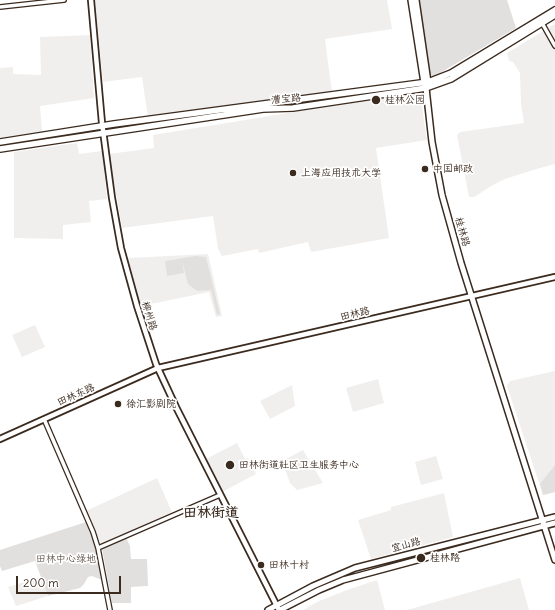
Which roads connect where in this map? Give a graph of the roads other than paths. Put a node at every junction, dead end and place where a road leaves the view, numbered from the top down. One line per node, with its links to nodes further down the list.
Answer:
1 (64, 0): 5 (street)
2 (91, 0): 11 (street, 柳州路)
3 (411, 0): 10 (main road, 桂林路)
4 (416, 0): 10 (main road, 桂林路)
5 (0, 7)
6 (555, 10): 8 (main road, 漕宝路)
7 (555, 16): 8 (main road, 漕宝路)
8 (541, 21): 9 (street); 10 (main road, 漕宝路)
9 (555, 46)
10 (426, 84): 11 (main road, 漕宝路); 15 (main road, 桂林路)
11 (103, 129): 12 (main road, 漕宝路); 13 (main road, 漕宝路); 16 (street, 柳州路)
12 (0, 142)
13 (0, 149)
14 (555, 277): 15 (street, 田林路)
15 (472, 297): 16 (street, 田林路); 21 (main road, 桂林路)
16 (158, 368): 17 (street, 田林东路); 19 (street, 柳州路)
17 (44, 419): 18 (street, 田林东路); 23 (street)
18 (0, 439)
19 (220, 495): 23 (street); 25 (street, 柳州路)
20 (555, 517): 21 (main road, 宜山路)
21 (543, 523): 22 (main road, 宜山路); 24 (main road, 桂林路); 25 (main road, 宜山路); 25 (main road, 宜山路)
22 (555, 523)
23 (98, 548): 26 (street)
24 (555, 560)
25 (278, 608): 27 (main road, 宜山路)
26 (110, 610)
27 (268, 610)

